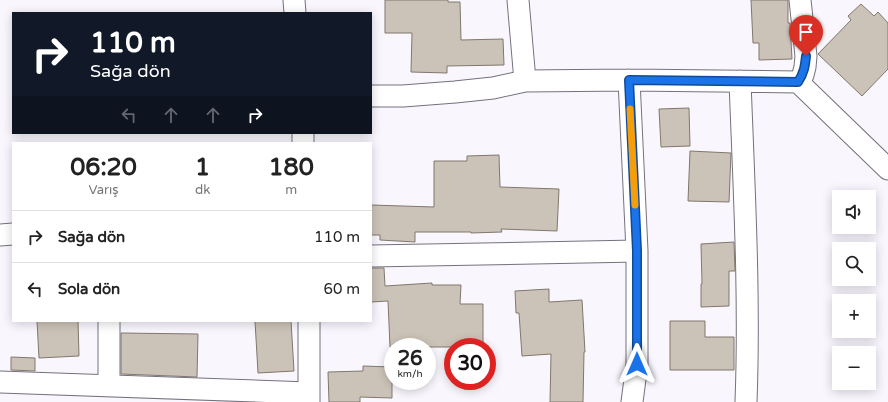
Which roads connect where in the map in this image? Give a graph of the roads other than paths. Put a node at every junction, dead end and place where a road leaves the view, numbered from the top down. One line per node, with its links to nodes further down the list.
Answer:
1 (294, 0): 4 (street)
2 (518, 0): 6 (street)
3 (800, 0): 8 (street)
4 (295, 12)
5 (629, 80): 6 (street); 7 (street); 13 (street)
6 (525, 81): 9 (street)
7 (740, 81): 8 (street); 21 (street)
8 (798, 82): 10 (street)
9 (372, 96)
10 (888, 169)
11 (12, 234): 12 (street)
12 (0, 235)
13 (637, 251): 14 (street); 20 (street)
14 (372, 256)
15 (109, 322): 18 (street)
16 (309, 322): 19 (street)
17 (0, 382): 18 (street)
18 (109, 386): 19 (street)
19 (309, 398)
20 (632, 402)
21 (746, 402)

